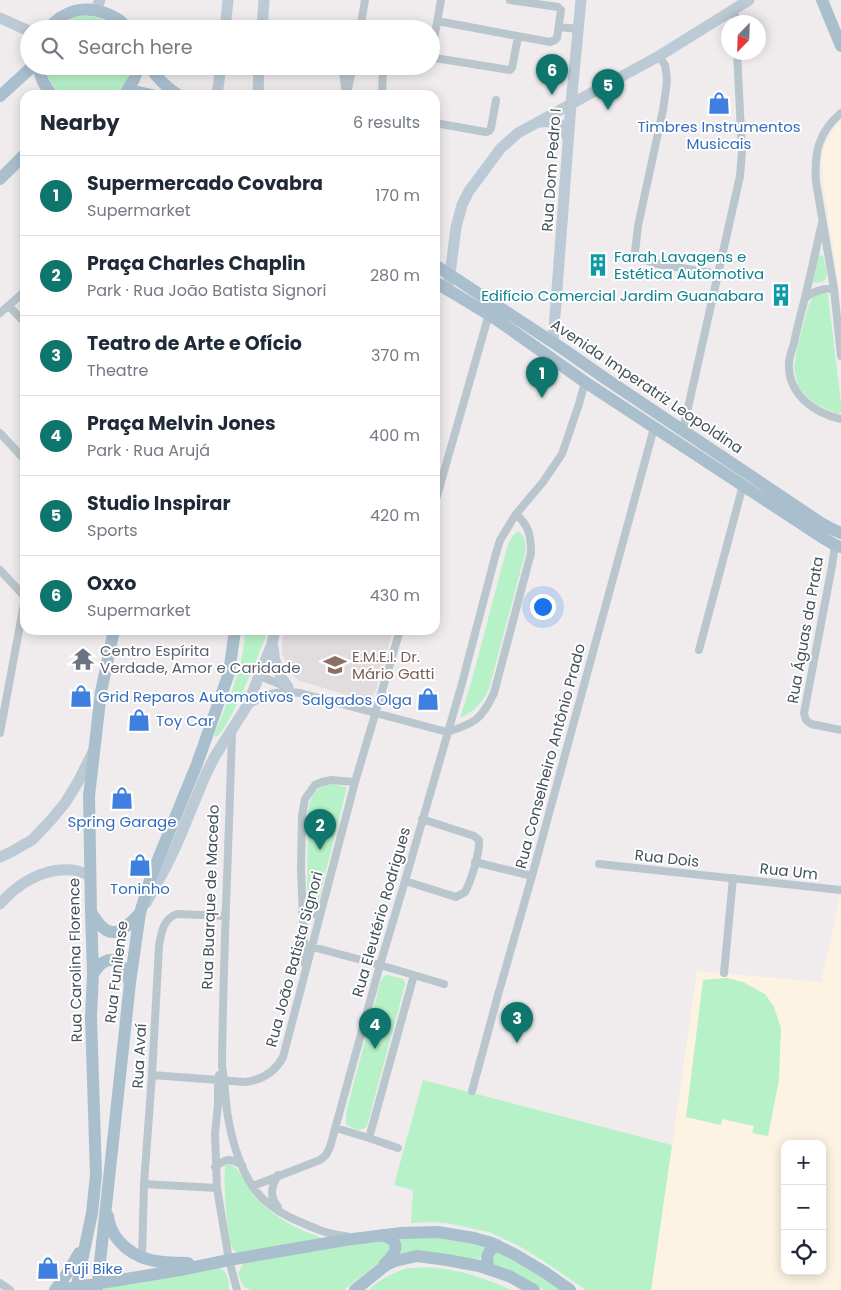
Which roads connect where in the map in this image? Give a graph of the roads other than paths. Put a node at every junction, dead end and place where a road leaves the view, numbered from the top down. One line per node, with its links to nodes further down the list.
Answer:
1 (228, 0): 15 (street)
2 (264, 0): 16 (street)
3 (365, 0): 17 (street)
4 (441, 0): 18 (street)
5 (510, 0): 21 (street)
6 (581, 0): 22 (street, Rua Dom Pedro I)
7 (750, 0): 10 (street)
8 (822, 0): 24 (main road)
9 (98, 5): 13 (main road); 14 (main road)
10 (733, 10): 11 (street); 25 (street)
11 (735, 15)
12 (0, 18): 20 (street)
13 (57, 20)
14 (119, 20)
15 (226, 20)
16 (263, 20)
17 (362, 20)
18 (437, 20)
19 (440, 22): 23 (street)
20 (20, 27)
21 (558, 27): 22 (street); 23 (street)
22 (578, 29): 37 (street, Rua Dom Pedro I)
23 (518, 37): 26 (street)
24 (841, 46)
25 (659, 56): 46 (street); 58 (street)
26 (440, 59)
27 (737, 60): 58 (street)
28 (23, 75): 47 (main road)
29 (40, 75): 38 (main road)
30 (136, 75): 39 (main road)
31 (155, 75): 40 (main road)
32 (219, 75): 41 (street)
33 (259, 75): 42 (street)
34 (343, 75): 43 (street)
35 (351, 75): 44 (street)
36 (383, 75): 45 (street)
37 (574, 82): 46 (street); 49 (street, Rua Dom Pedro I)
38 (48, 90)
39 (128, 90)
40 (170, 90)
41 (218, 90)
42 (258, 90)
43 (345, 90)
44 (347, 90)
45 (382, 90)
46 (599, 90): 49 (street)
47 (0, 96)
48 (496, 100): 52 (street)
49 (571, 104): 51 (street); 53 (street, Rua Dom Pedro I)
50 (841, 113): 56 (street)
51 (539, 122): 53 (street); 59 (street)
52 (440, 124)
53 (569, 140): 69 (street, Rua Dom Pedro I)
54 (20, 162): 55 (main road)
55 (0, 179)
56 (823, 219): 61 (street); 64 (street)
57 (440, 268): 59 (main road, Avenida Imperatriz Leopoldina)
58 (718, 274): 75 (street)
59 (450, 275): 62 (street); 69 (main road, Avenida Imperatriz Leopoldina)
60 (440, 285): 62 (main road, Avenida Imperatriz Leopoldina)
61 (834, 289): 64 (street); 71 (street)
62 (447, 290): 67 (main road, Avenida Imperatriz Leopoldina)
63 (20, 296): 65 (street)
64 (805, 298): 73 (street)
65 (9, 306): 66 (street); 68 (street)
66 (0, 313)
67 (489, 314): 70 (main road, Avenida Imperatriz Leopoldina); 79 (street)
68 (20, 318)
69 (552, 342): 70 (main road); 75 (main road, Avenida Imperatriz Leopoldina)
70 (534, 345): 72 (main road, Avenida Imperatriz Leopoldina)
71 (841, 356)
72 (584, 382): 74 (main road, Avenida Imperatriz Leopoldina); 80 (street, Rua Eleutério Rodrigues)
73 (841, 419)
74 (654, 428): 78 (main road, Avenida Imperatriz Leopoldina); 107 (street, Rua Conselheiro Antônio Prado)
75 (683, 430): 81 (main road, Avenida Imperatriz Leopoldina)
76 (0, 433): 77 (street)
77 (20, 455)
78 (743, 485): 81 (main road, Avenida Imperatriz Leopoldina); 90 (street)
79 (440, 486)
80 (516, 514): 99 (street, Rua Eleutério Rodrigues); 99 (street)
81 (839, 536): 97 (street, Rua Águas da Prata)
82 (0, 570): 83 (street)
83 (20, 592)
84 (20, 625): 98 (street)
85 (113, 635): 100 (main road, Rua Carolina Florence)
86 (235, 635): 113 (main road, Rua Funilense)
87 (275, 635): 89 (street)
88 (399, 635): 95 (street, Rua João Batista Signori)
89 (272, 644): 91 (street); 92 (street)
90 (699, 650)
91 (260, 676): 92 (street); 94 (street)
92 (288, 687): 93 (street)
93 (300, 693): 94 (street); 95 (street)
94 (247, 706): 96 (street)
95 (376, 713): 99 (street); 101 (street, Rua João Batista Signori)
96 (232, 730): 113 (street); 116 (street, Rua Buarque de Macedo)
97 (841, 730)
98 (0, 732)
99 (447, 732): 102 (street, Rua Eleutério Rodrigues)
100 (94, 748): 103 (street); 106 (main road, Rua Carolina Florence)
101 (355, 782): 114 (street); 115 (street, Rua João Batista Signori)
102 (422, 819): 104 (street); 109 (street, Rua Eleutério Rodrigues)
103 (0, 857)
104 (475, 862): 107 (street); 109 (street)
105 (599, 864): 108 (street, Rua Dois)
106 (90, 876): 111 (street); 112 (main road, Rua Carolina Florence)
107 (532, 876): 128 (street, Rua Conselheiro Antônio Prado)
108 (733, 878): 110 (street, Rua Um); 121 (street)
109 (405, 881): 119 (street, Rua Eleutério Rodrigues)
110 (841, 890)
111 (0, 904)
112 (91, 912): 113 (main road); 122 (main road, Rua Carolina Florence)
113 (140, 913): 124 (main road, Rua Funilense)
114 (302, 913): 115 (street); 117 (street)
115 (320, 915): 118 (street, Rua João Batista Signori)
116 (226, 916): 126 (street, Rua Avaí); 127 (street, Rua Buarque de Macedo)
117 (303, 945): 118 (street); 120 (street)
118 (312, 947): 119 (street); 120 (street, Rua João Batista Signori)
119 (380, 965): 123 (street); 129 (street, Rua Eleutério Rodrigues)
120 (306, 971): 127 (street, Rua João Batista Signori)
121 (724, 973)
122 (93, 974): 124 (main road); 142 (main road, Rua Carolina Florence)
123 (414, 975): 125 (street); 130 (street)
124 (130, 983): 138 (main road, Rua Funilense)
125 (444, 984)
126 (152, 1075): 127 (street, Rua João Batista Signori); 135 (street, Rua Avaí)
127 (221, 1080): 132 (street, Rua Buarque de Macedo); 133 (street, Rua Buarque de Macedo)
128 (472, 1091)
129 (336, 1128): 130 (street); 134 (street, Rua Eleutério Rodrigues)
130 (369, 1138): 131 (street)
131 (398, 1148)
132 (242, 1166): 133 (street); 136 (street, Rua Buarque de Macedo)
133 (215, 1168): 137 (street, Rua Buarque de Macedo)
134 (278, 1175): 136 (street, Rua Eleutério Rodrigues); 139 (street)
135 (144, 1184): 137 (street); 144 (street, Rua Avaí)
136 (252, 1186): 139 (street, Rua Buarque de Macedo)
137 (217, 1188): 145 (street, Rua Buarque de Macedo)
138 (106, 1204): 144 (main road); 150 (main road, Rua Funilense)
139 (289, 1217): 141 (street, Rua Buarque de Macedo)
140 (383, 1235): 141 (main road); 143 (main road); 148 (main road)
141 (368, 1237): 145 (main road)
142 (86, 1240): 151 (main road, Rua Carolina Florence); 153 (main road)
143 (497, 1245): 147 (main road); 158 (main road)
144 (142, 1257): 146 (main road)
145 (229, 1260): 146 (main road); 155 (street, Rua Buarque de Macedo)
146 (215, 1263): 150 (main road)
147 (490, 1270): 148 (main road); 157 (main road)
148 (377, 1272): 156 (main road)
149 (0, 1283): 152 (street)
150 (97, 1286): 151 (main road)
151 (76, 1289): 154 (main road)
152 (10, 1290)
153 (54, 1290)
154 (59, 1290)
155 (237, 1290)
156 (355, 1290)
157 (534, 1290)
158 (570, 1290)

